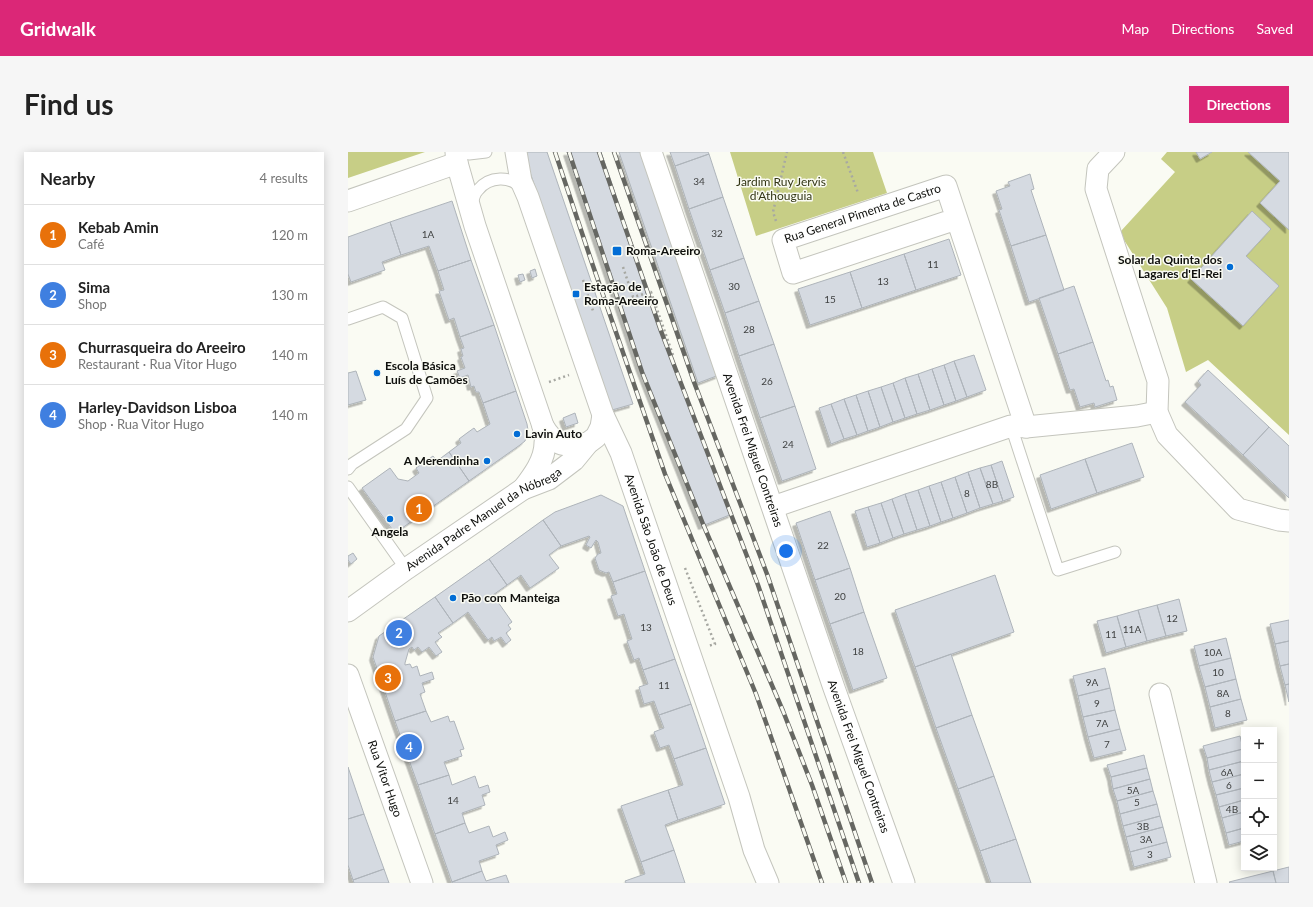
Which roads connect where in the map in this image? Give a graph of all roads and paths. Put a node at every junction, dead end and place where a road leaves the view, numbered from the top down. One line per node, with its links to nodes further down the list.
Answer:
1 (486, 152): 7 (lane)
2 (516, 152): 8 (street, Avenida São João de Deus)
3 (652, 152): 29 (street, Avenida Frei Miguel Contreiras)
4 (787, 152): 13 (path)
5 (843, 152): 10 (path)
6 (1114, 152): 21 (street)
7 (459, 156): 9 (street); 12 (street, Avenida São João de Deus)
8 (528, 197): 12 (lane, Avenida São João de Deus); 22 (street, Avenida São João de Deus)
9 (348, 201)
10 (865, 213): 11 (street, Rua General Pimenta de Castro); 13 (street, Rua General Pimenta de Castro)
11 (956, 218): 13 (street, Rua General Pimenta de Castro); 24 (street, Rua General Pimenta de Castro)
12 (475, 226): 23 (street, Avenida São João de Deus)
13 (783, 240)
14 (623, 267): 18 (path)
15 (583, 280): 16 (path)
16 (593, 311)
17 (348, 319): 26 (lane)
18 (673, 355)
19 (564, 377): 20 (path)
20 (545, 384)
21 (1157, 412): 24 (street); 30 (street)
22 (603, 415): 25 (street, Avenida Padre Manuel da Nóbrega); 37 (street, Avenida São João de Deus)
23 (543, 426): 25 (street, Avenida São João de Deus); 27 (street, Avenida São João de Deus)
24 (1018, 427): 29 (street); 31 (lane)
25 (588, 443): 27 (street, Avenida Padre Manuel da Nóbrega)
26 (348, 469)
27 (523, 489): 32 (street, Avenida Padre Manuel da Nóbrega)
28 (351, 491): 32 (lane)
29 (773, 507): 38 (street, Avenida Frei Miguel Contreiras)
30 (1289, 522)
31 (1115, 552)
32 (406, 569): 33 (street, Avenida Padre Manuel da Nóbrega)
33 (348, 611)
34 (348, 675): 36 (street, Rua Vitor Hugo)
35 (1160, 694): 39 (street)
36 (422, 883)
37 (768, 883)
38 (904, 883)
39 (1206, 883)

